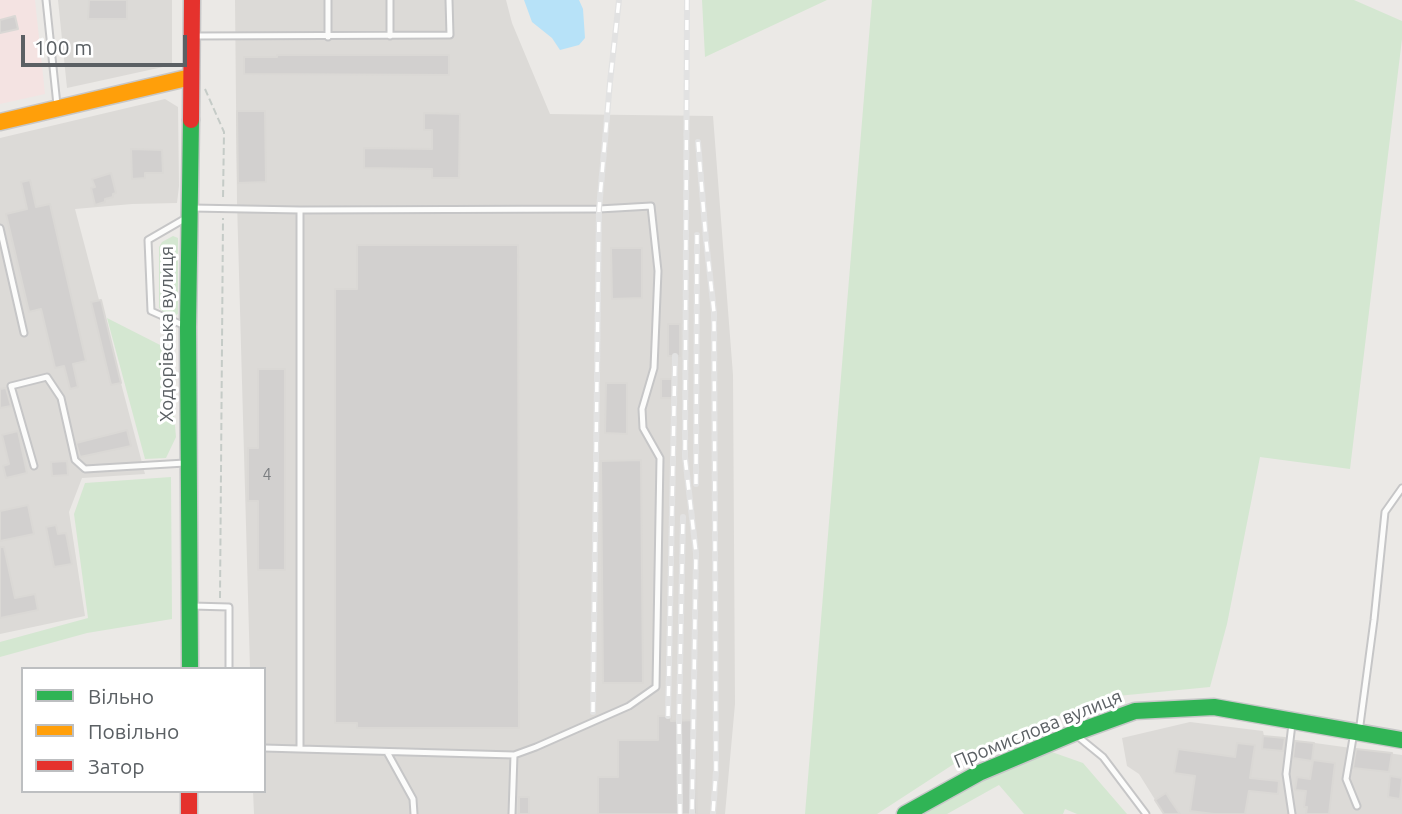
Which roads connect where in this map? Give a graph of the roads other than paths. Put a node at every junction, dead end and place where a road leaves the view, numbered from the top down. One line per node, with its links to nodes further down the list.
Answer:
1 (47, 0): 10 (lane)
2 (192, 0): 6 (street, Ходорівська вулиця)
3 (328, 0): 8 (lane)
4 (390, 0): 7 (lane)
5 (449, 0): 7 (lane)
6 (192, 36): 8 (lane); 9 (street, Ходорівська вулиця)
7 (390, 36): 8 (lane)
8 (328, 37)
9 (197, 81): 10 (street); 13 (street, Ходорівська вулиця)
10 (57, 108): 11 (street)
11 (0, 122)
12 (300, 210): 13 (lane); 28 (lane); 30 (lane)
13 (188, 212): 15 (street, Ходорівська вулиця); 15 (lane)
14 (0, 228): 16 (lane)
15 (188, 327): 17 (street, Ходорівська вулиця)
16 (24, 333)
17 (188, 463): 18 (lane); 20 (street, Ходорівська вулиця)
18 (34, 466)
19 (1402, 488): 24 (lane)
20 (190, 606): 21 (street, Ходорівська вулиця); 22 (lane)
21 (190, 667)
22 (229, 667)
23 (1293, 721): 24 (street, Промислова вулиця); 25 (street, Промислова вулиця); 38 (lane)
24 (1354, 732): 26 (street, Промислова вулиця); 32 (lane)
25 (1074, 733): 36 (street, Промислова вулиця); 37 (lane)
26 (1402, 740)
27 (266, 748): 28 (lane)
28 (300, 749): 29 (lane)
29 (387, 752): 30 (lane); 34 (lane)
30 (514, 755): 35 (lane)
31 (189, 793): 33 (street)
32 (1357, 806)
33 (189, 814)
34 (414, 814)
35 (512, 814)
36 (905, 814)
37 (1146, 814)
38 (1292, 814)

